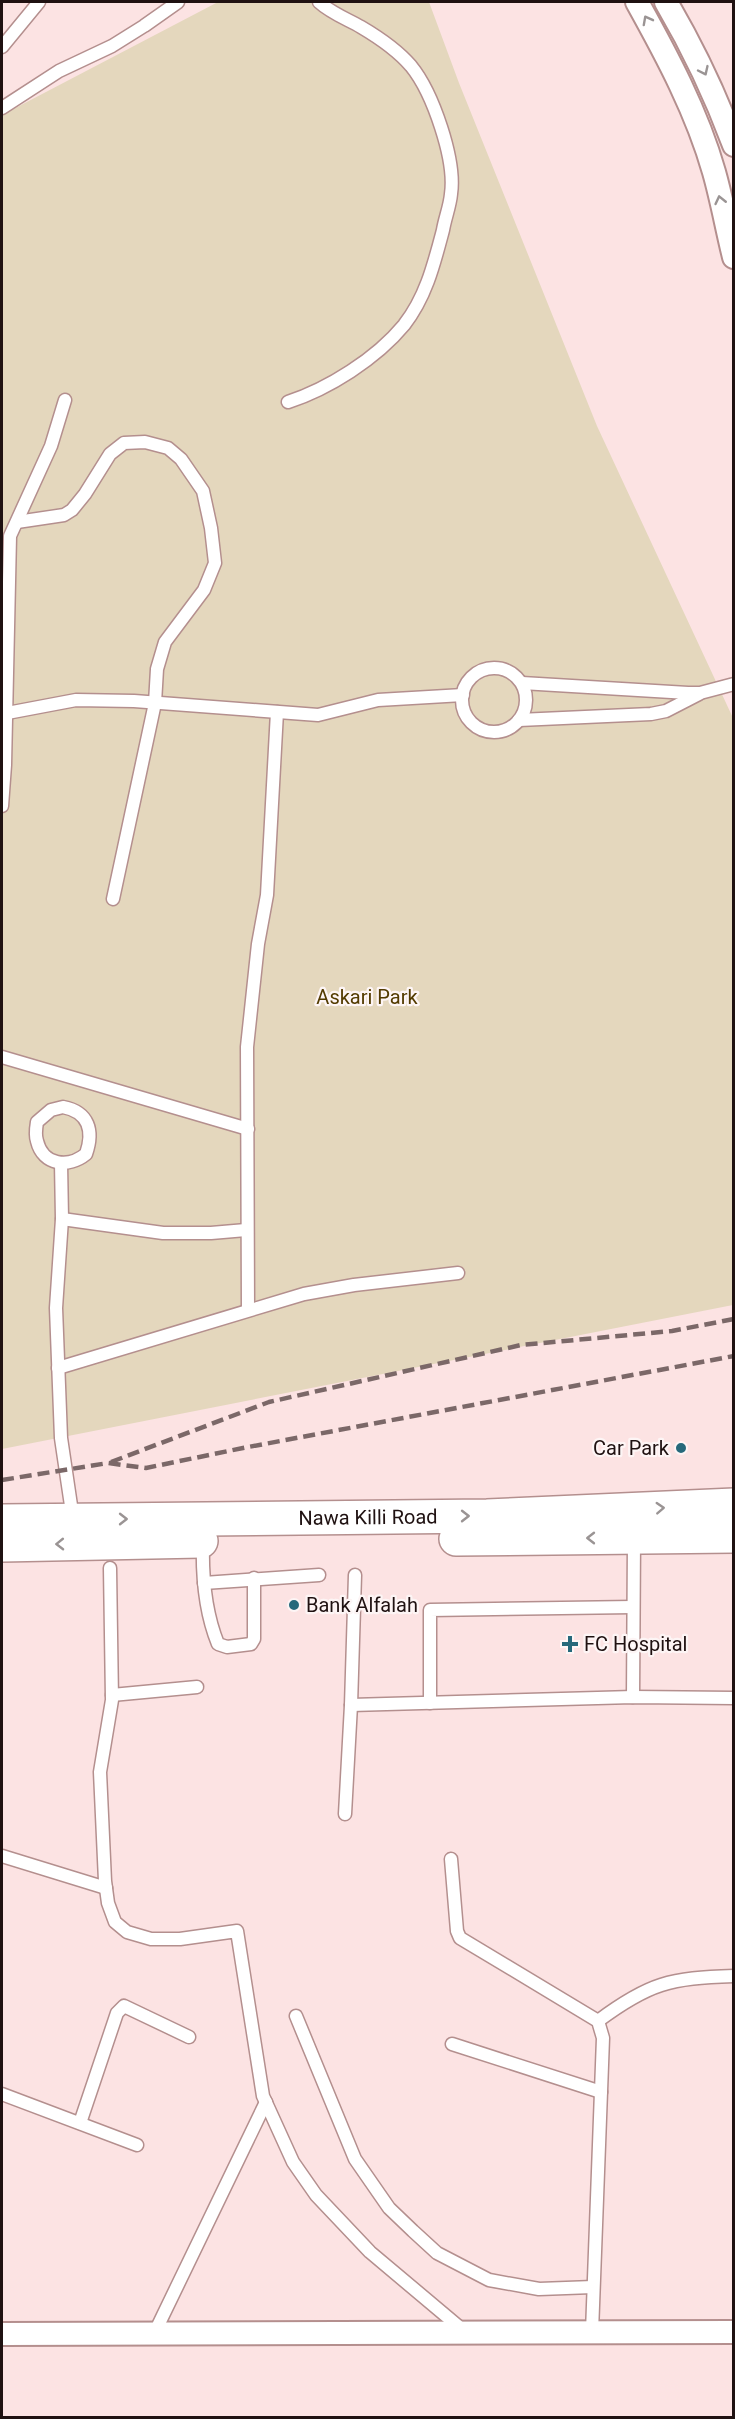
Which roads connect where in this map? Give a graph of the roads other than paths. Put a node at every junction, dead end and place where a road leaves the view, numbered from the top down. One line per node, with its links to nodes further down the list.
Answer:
1 (39, 2): 6 (lane)
2 (178, 2): 7 (lane)
3 (319, 2): 11 (lane)
4 (637, 2): 9 (street, one-way to 4)
5 (666, 2): 8 (street, one-way to 8)
6 (2, 47)
7 (2, 108)
8 (734, 146)
9 (734, 257)
10 (65, 400): 12 (lane)
11 (288, 402)
12 (17, 522): 17 (lane); 19 (lane)
13 (522, 683): 15 (lane); 16 (lane); 20 (lane)
14 (734, 684): 15 (lane)
15 (700, 693): 20 (lane)
16 (463, 695): 18 (lane); 20 (lane)
17 (155, 703): 18 (lane); 19 (lane); 22 (lane)
18 (277, 712): 24 (lane)
19 (4, 713): 21 (lane)
20 (519, 720)
21 (2, 806)
22 (113, 899)
23 (2, 1057): 24 (lane)
24 (248, 1129): 27 (lane)
25 (61, 1163): 25 (lane); 26 (lane)
26 (62, 1219): 27 (lane); 30 (lane)
27 (246, 1230): 29 (lane)
28 (458, 1273): 29 (lane)
29 (248, 1310): 30 (lane)
30 (58, 1368): 32 (lane)
31 (734, 1505): 32 (main road, Nawa Killi Road, one-way to 31)
32 (73, 1519): 33 (main road, Nawa Killi Road)
33 (2, 1521)
34 (734, 1536): 35 (main road, Nawa Killi Road)
35 (634, 1537): 36 (main road, Nawa Killi Road, one-way to 36); 43 (lane)
36 (203, 1541): 37 (main road, Nawa Killi Road, one-way to 37); 42 (lane)
37 (2, 1545)
38 (110, 1568): 45 (lane)
39 (319, 1575): 41 (lane)
40 (355, 1575): 49 (lane)
41 (254, 1578): 42 (lane); 42 (lane)
42 (204, 1583)
43 (633, 1607): 46 (lane); 48 (lane)
44 (197, 1687): 45 (lane)
45 (112, 1695): 53 (lane)
46 (633, 1698): 47 (lane); 48 (lane)
47 (734, 1698)
48 (430, 1703): 49 (lane)
49 (351, 1705): 50 (lane)
50 (345, 1814)
51 (2, 1856): 53 (lane)
52 (451, 1859): 56 (lane)
53 (106, 1888): 61 (lane)
54 (734, 1976): 56 (lane)
55 (296, 2016): 64 (lane)
56 (598, 2021): 59 (lane)
57 (189, 2037): 62 (lane)
58 (452, 2044): 59 (lane)
59 (601, 2092): 64 (lane)
60 (2, 2094): 62 (lane)
61 (266, 2102): 65 (lane); 69 (lane)
62 (80, 2123): 63 (lane)
63 (137, 2145)
64 (593, 2287): 66 (lane)
65 (466, 2332): 66 (street); 69 (street)
66 (592, 2332): 67 (street)
67 (734, 2332)
68 (2, 2334): 69 (street)
69 (154, 2334)

